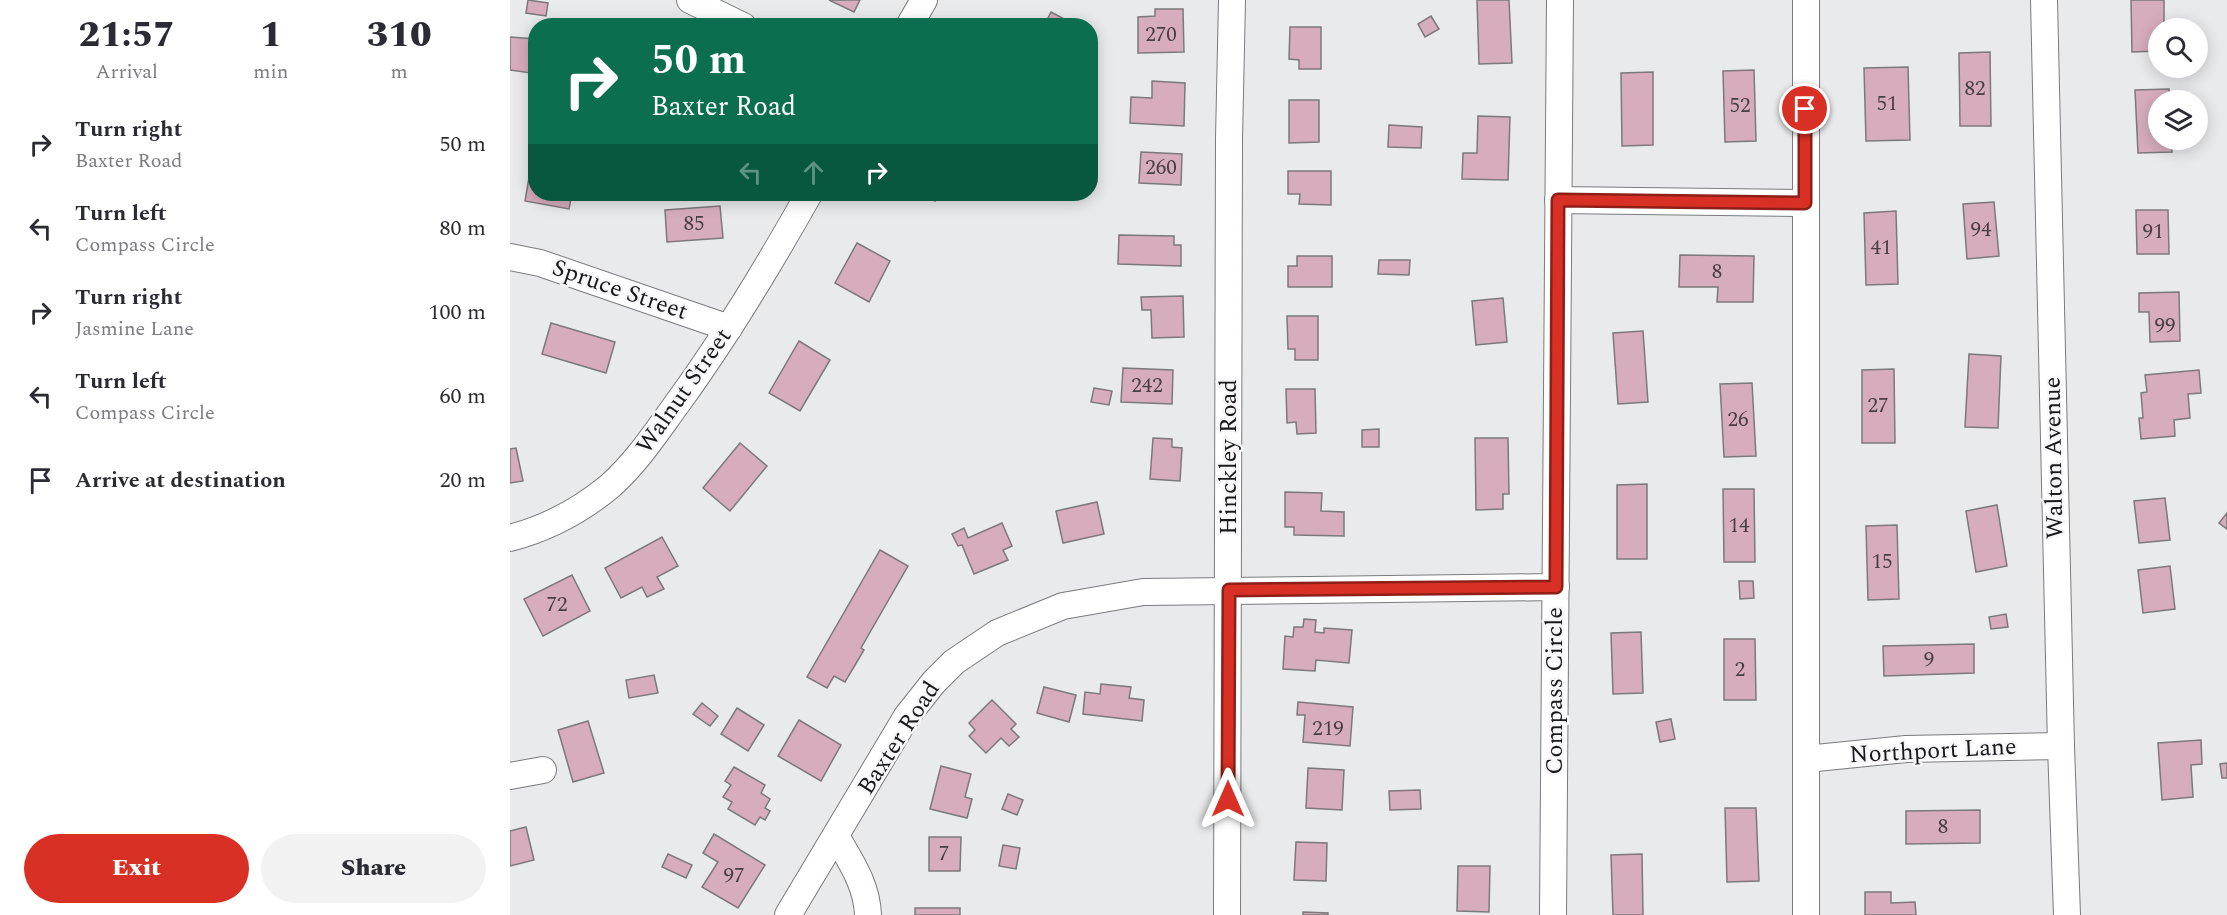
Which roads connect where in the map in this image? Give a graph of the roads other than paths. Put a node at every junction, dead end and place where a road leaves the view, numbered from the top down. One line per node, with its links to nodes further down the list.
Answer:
1 (690, 0): 7 (street)
2 (924, 0): 8 (street)
3 (1232, 0): 16 (street, Hinckley Road)
4 (1560, 0): 9 (street, Compass Circle)
5 (1806, 0): 11 (street)
6 (2044, 0): 17 (street, Walton Avenue)
7 (727, 18)
8 (914, 18)
9 (1558, 200): 11 (street); 15 (street, Compass Circle)
10 (805, 201): 13 (street, Walnut Street)
11 (1805, 203): 18 (street)
12 (510, 257): 13 (street, Spruce Street)
13 (729, 328): 14 (street, Walnut Street)
14 (510, 538)
15 (1556, 587): 16 (street, Baxter Road); 25 (street, Compass Circle)
16 (1229, 590): 21 (street, Baxter Road); 24 (street, Hinckley Road)
17 (2061, 746): 18 (street, Northport Lane); 27 (street, Walton Avenue)
18 (1806, 759): 26 (street)
19 (543, 770): 20 (street)
20 (510, 776)
21 (836, 836): 22 (street, Baxter Road); 23 (street)
22 (789, 915)
23 (868, 915)
24 (1227, 915)
25 (1553, 915)
26 (1806, 915)
27 (2067, 915)

